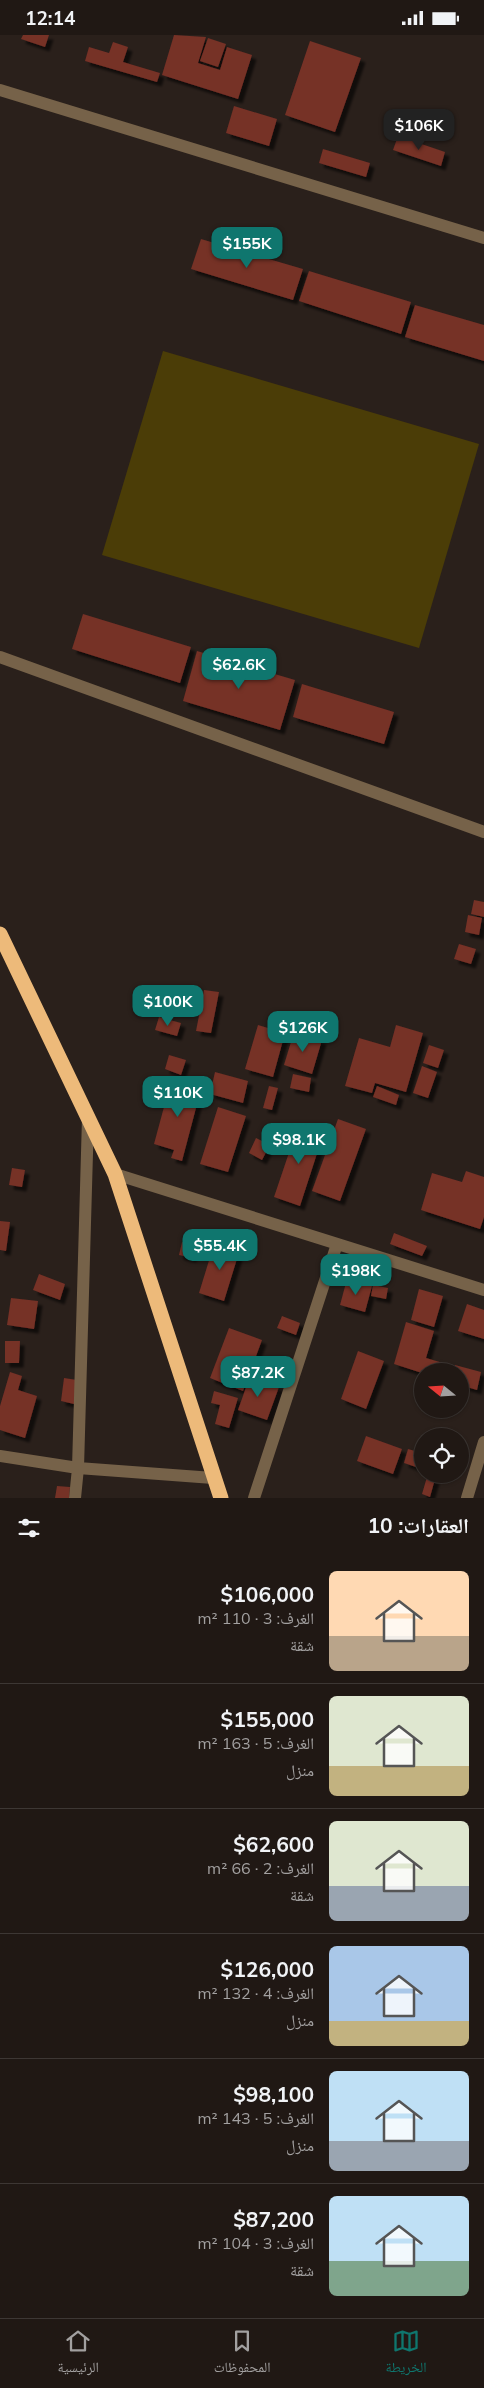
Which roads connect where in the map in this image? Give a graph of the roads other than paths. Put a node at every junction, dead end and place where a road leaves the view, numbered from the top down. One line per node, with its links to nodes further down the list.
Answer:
1 (0, 90): 2 (street)
2 (484, 238)
3 (0, 657): 4 (street)
4 (484, 832)
5 (0, 933): 6 (highway)
6 (88, 1119): 7 (highway); 12 (street)
7 (115, 1174): 8 (street); 13 (highway)
8 (337, 1244): 9 (street); 16 (street)
9 (484, 1290)
10 (484, 1442): 17 (street)
11 (0, 1456): 12 (street)
12 (78, 1468): 13 (street); 14 (street)
13 (213, 1478): 15 (highway)
14 (75, 1498)
15 (221, 1498)
16 (254, 1498)
17 (467, 1498)

